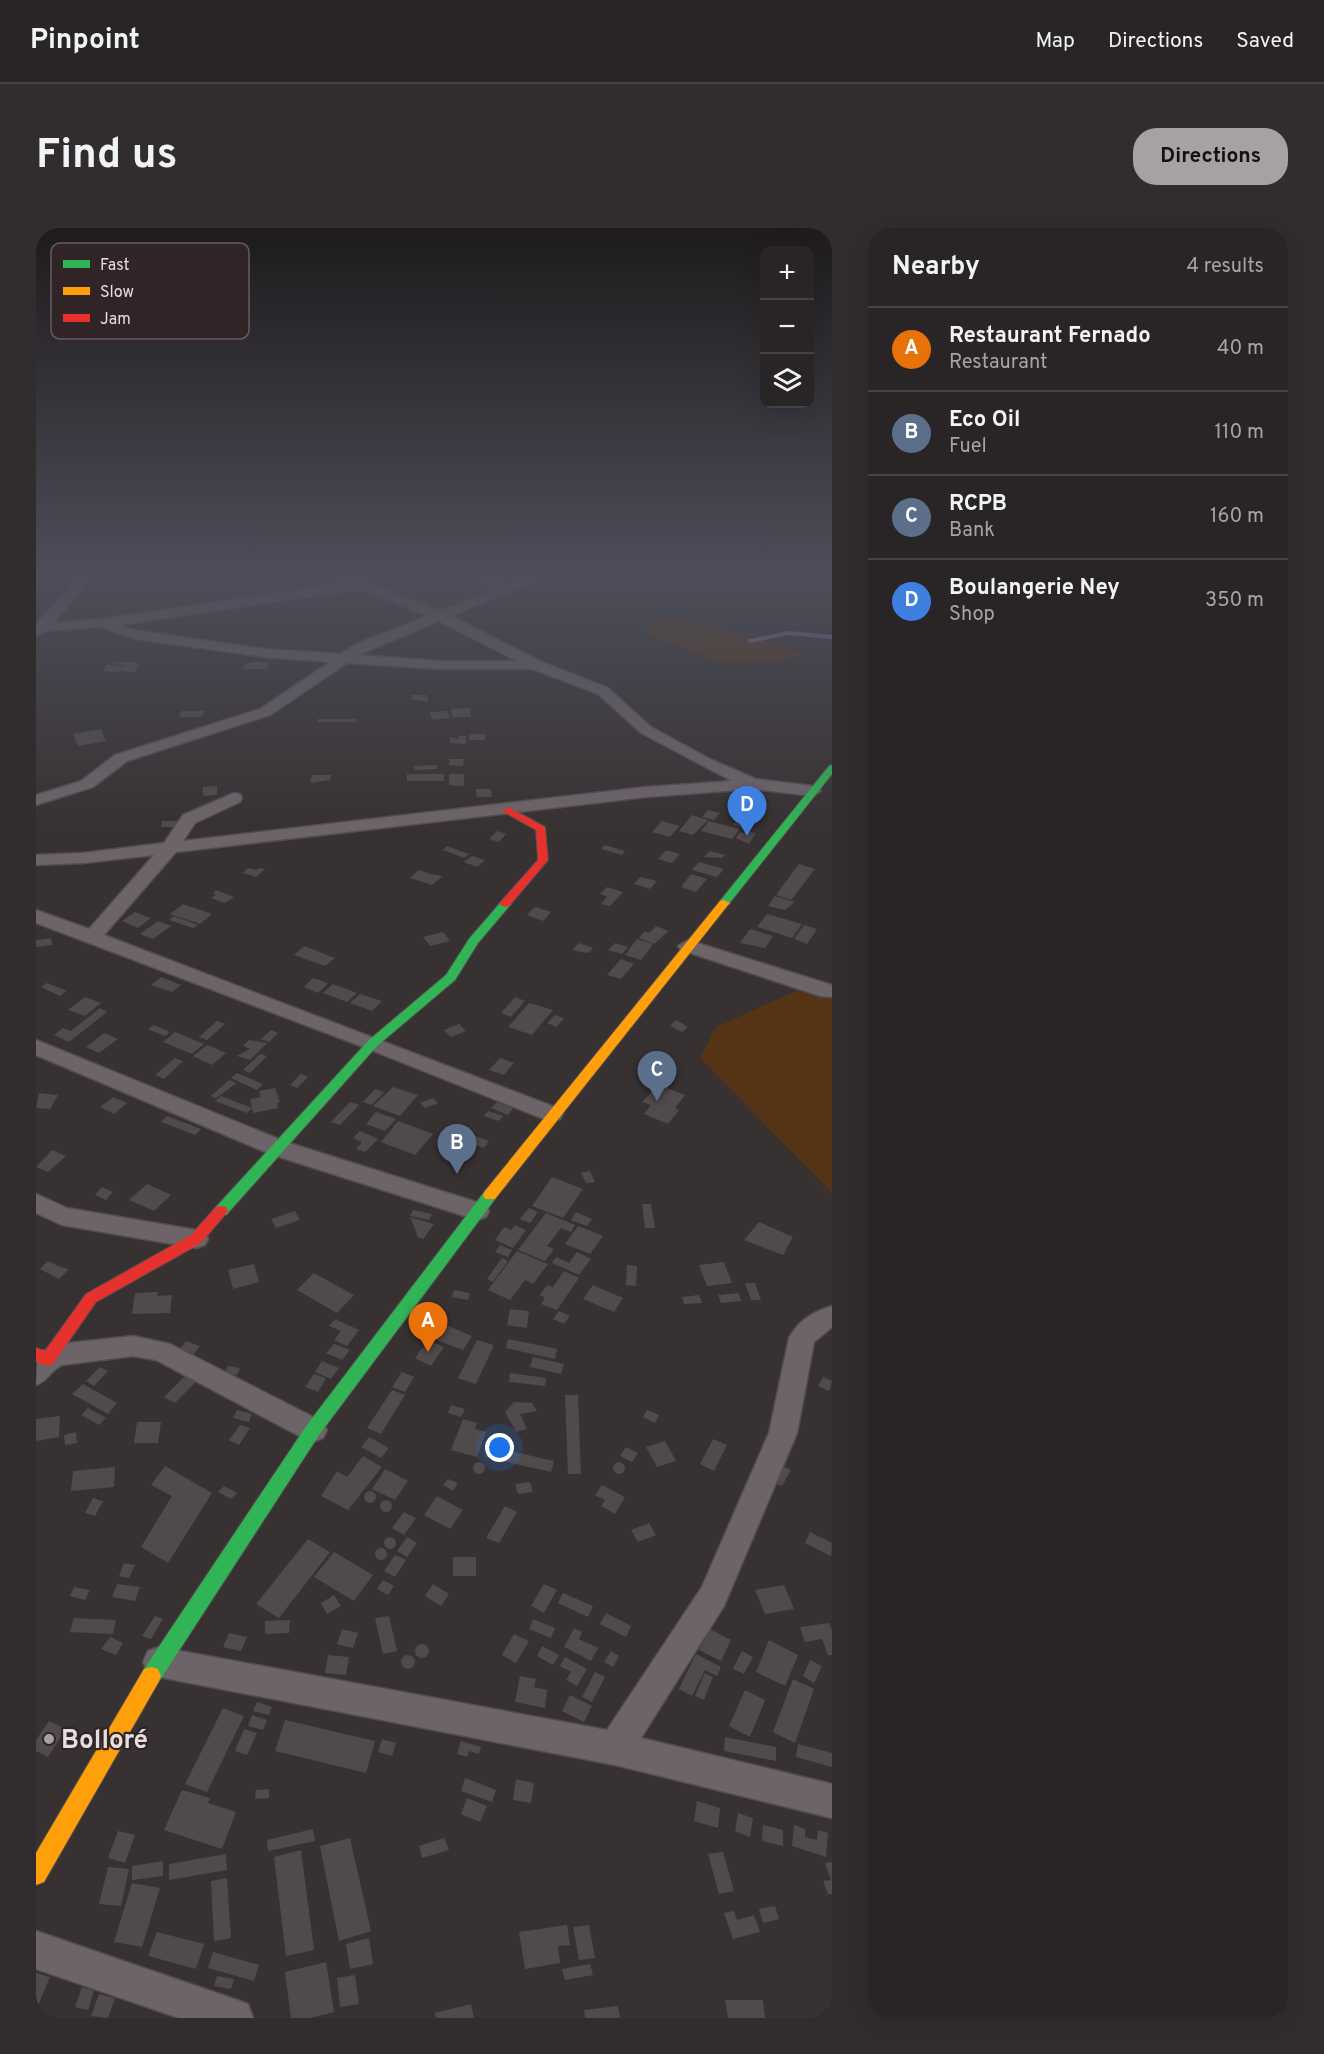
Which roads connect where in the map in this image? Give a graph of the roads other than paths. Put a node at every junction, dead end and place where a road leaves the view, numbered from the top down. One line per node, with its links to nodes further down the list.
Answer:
1 (339, 659): 2 (street)
2 (345, 659): 4 (street); 9 (street)
3 (524, 659): 4 (street)
4 (537, 665): 6 (street)
5 (832, 768): 7 (main road)
6 (753, 784): 7 (street); 10 (street)
7 (813, 791): 17 (main road)
8 (234, 798): 11 (street)
9 (36, 800)
10 (508, 810): 11 (street); 19 (main road)
11 (170, 848): 12 (street); 16 (street)
12 (83, 858): 13 (street); 14 (street)
13 (36, 860)
14 (36, 876)
15 (36, 916): 16 (street)
16 (92, 937): 19 (street)
17 (688, 946): 18 (street); 21 (main road)
18 (832, 991)
19 (373, 1043): 21 (street); 22 (main road)
20 (36, 1047): 22 (street)
21 (552, 1114): 24 (main road)
22 (278, 1148): 24 (street); 25 (main road)
23 (36, 1203): 25 (street)
24 (477, 1211): 28 (main road)
25 (196, 1239): 27 (main road)
26 (832, 1316): 30 (street)
27 (40, 1362): 28 (street)
28 (313, 1430): 29 (main road)
29 (159, 1662): 30 (street); 32 (main road)
30 (615, 1748): 31 (street)
31 (832, 1802)
32 (36, 1874)
33 (36, 1950): 34 (street)
34 (234, 2018)

